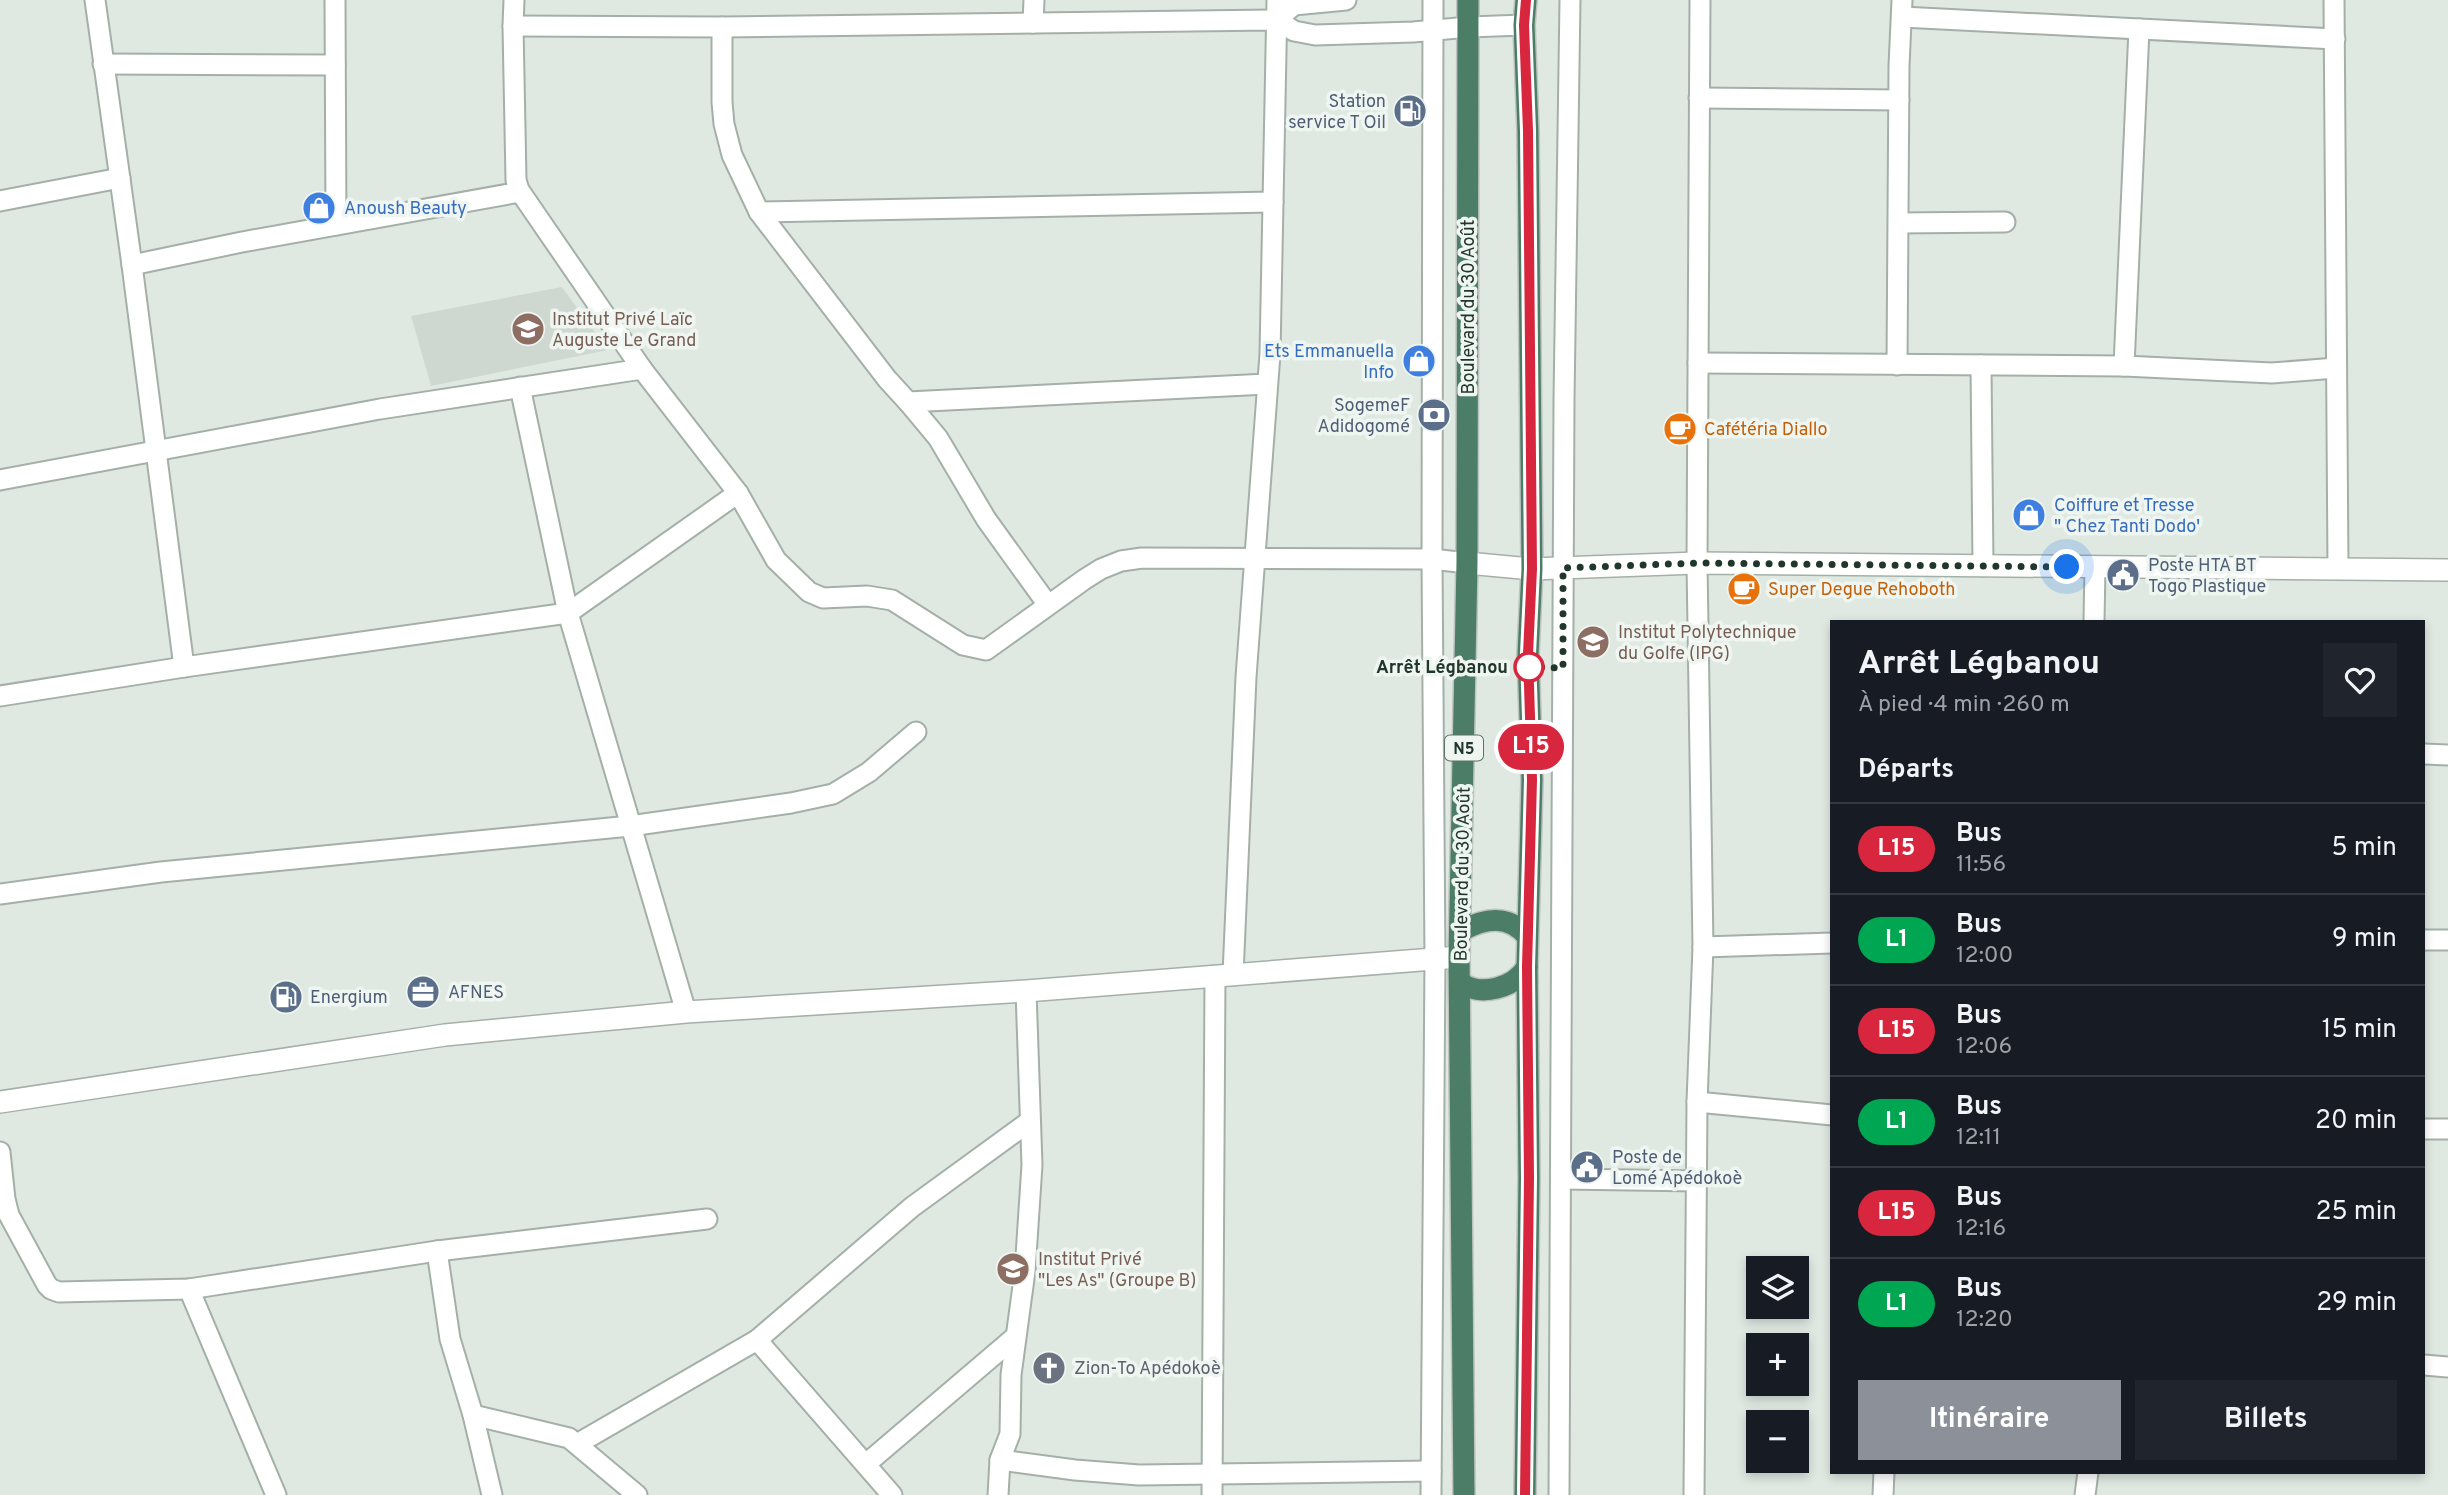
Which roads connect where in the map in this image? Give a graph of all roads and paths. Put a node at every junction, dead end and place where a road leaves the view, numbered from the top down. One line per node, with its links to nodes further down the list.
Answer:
1 (95, 0): 23 (street)
2 (335, 0): 24 (street)
3 (514, 0): 17 (street)
4 (1034, 0): 15 (street)
5 (1277, 0): 14 (street)
6 (1346, 0): 14 (street)
7 (1433, 0): 21 (street)
8 (1468, 0): 19 (highway, Boulevard du 30 Août / N5)
9 (1526, 0): 16 (highway)
10 (1570, 0): 54 (street)
11 (1700, 0): 25 (street)
12 (2334, 0): 22 (street)
13 (1902, 8): 20 (street); 26 (street)
14 (1278, 20): 15 (street); 21 (street); 30 (street)
15 (1033, 23): 18 (street)
16 (1524, 25): 19 (street); 55 (highway)
17 (513, 26): 18 (street); 28 (street)
18 (722, 27): 31 (street)
19 (1469, 27): 21 (street); 50 (highway, Boulevard du 30 Août / N5)
20 (2139, 29): 22 (street); 39 (street)
21 (1433, 30): 49 (street)
22 (2335, 39): 40 (street)
23 (103, 64): 24 (street); 27 (street)
24 (335, 65): 34 (street)
25 (1699, 98): 26 (street); 36 (street)
26 (1899, 100): 33 (street)
27 (120, 178): 29 (street); 35 (street)
28 (520, 192): 34 (street); 41 (street)
29 (0, 201)
30 (1273, 202): 31 (street); 42 (street)
31 (759, 212): 44 (street)
32 (2005, 222): 33 (street)
33 (1899, 223): 37 (street)
34 (337, 225): 35 (street)
35 (132, 265): 45 (street)
36 (1698, 363): 37 (street); 51 (street)
37 (1898, 365): 38 (street)
38 (1981, 365): 39 (street); 52 (street)
39 (2124, 366): 40 (street)
40 (2336, 368): 56 (street)
41 (642, 369): 43 (street); 47 (street)
42 (1267, 384): 44 (street); 48 (street)
43 (520, 387): 45 (street); 59 (street)
44 (908, 402): 58 (street)
45 (156, 451): 46 (street); 61 (street)
46 (0, 480)
47 (738, 493): 58 (street); 59 (street)
48 (1255, 558): 49 (street); 58 (street); 77 (street)
49 (1432, 559): 50 (street); 75 (street)
50 (1468, 563): 55 (street); 68 (highway, Boulevard du 30 Août / N5)
51 (1698, 563): 52 (street); 54 (street); 73 (street)
52 (1983, 566): 53 (street)
53 (2095, 567): 56 (street); 60 (street)
54 (1563, 568): 55 (street); 88 (street)
55 (1532, 569): 69 (highway)
56 (2338, 569): 57 (street)
57 (2448, 570)
58 (1048, 605)
59 (568, 612): 61 (street); 66 (street)
60 (2094, 620)
61 (184, 667): 62 (street)
62 (0, 696)
63 (916, 732): 66 (street)
64 (2425, 754): 65 (street)
65 (2448, 755)
66 (630, 826): 67 (street); 80 (street)
67 (0, 894)
68 (1461, 931): 69 (highway); 74 (highway, Boulevard du 30 Août / N5)
69 (1527, 936): 76 (highway)
70 (2425, 940): 71 (street)
71 (2448, 940)
72 (1830, 943): 73 (street)
73 (1703, 947): 82 (street)
74 (1459, 957): 75 (street); 78 (highway, Boulevard du 30 Août / N5)
75 (1435, 959): 77 (street); 101 (street)
76 (1527, 967): 78 (highway); 113 (highway)
77 (1224, 975): 79 (street); 102 (street)
78 (1461, 983): 112 (highway, Boulevard du 30 Août / N5)
79 (1026, 991): 80 (street); 84 (street)
80 (686, 1012): 81 (street)
81 (0, 1102)
82 (1697, 1102): 83 (street); 89 (street)
83 (1830, 1115)
84 (1030, 1121): 93 (street); 94 (street)
85 (2425, 1129): 86 (street)
86 (2448, 1129)
87 (0, 1152): 92 (street)
88 (1562, 1179): 89 (street); 114 (street)
89 (1697, 1181): 115 (street)
90 (707, 1219): 91 (street)
91 (437, 1251): 92 (street); 97 (street)
92 (189, 1289): 105 (street)
93 (1015, 1337): 99 (street); 100 (street)
94 (757, 1340): 98 (street); 100 (street)
95 (2425, 1365): 96 (street)
96 (2448, 1367)
97 (473, 1415): 98 (street); 106 (street)
98 (577, 1444): 107 (street)
99 (1000, 1460): 102 (street); 109 (street)
100 (866, 1464): 108 (street)
101 (1431, 1471): 102 (street); 111 (street)
102 (1212, 1474): 110 (street)
103 (1884, 1474): 116 (street)
104 (2088, 1474): 117 (street)
105 (276, 1495)
106 (492, 1495)
107 (637, 1495)
108 (892, 1495)
109 (998, 1495)
110 (1212, 1495)
111 (1431, 1495)
112 (1464, 1495)
113 (1525, 1495)
114 (1559, 1495)
115 (1695, 1495)
116 (1883, 1495)
117 (2085, 1495)

